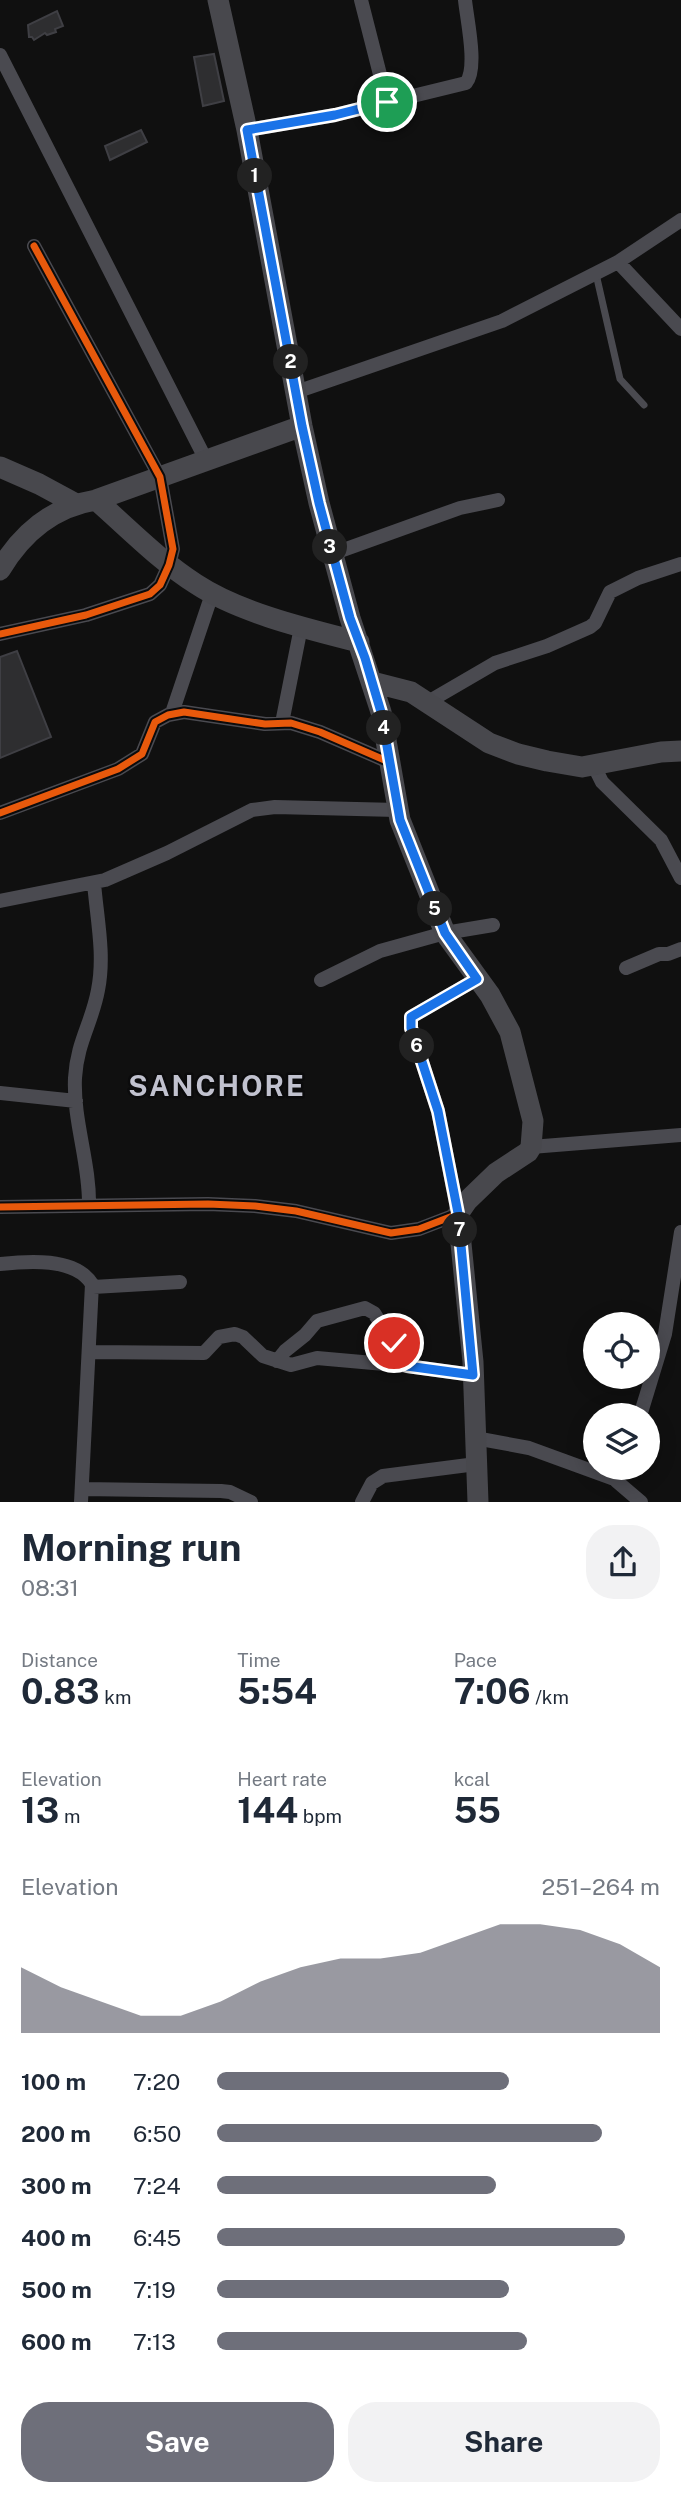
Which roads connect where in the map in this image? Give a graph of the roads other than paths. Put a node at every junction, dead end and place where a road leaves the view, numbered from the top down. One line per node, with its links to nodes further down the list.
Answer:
1 (218, 0): 6 (main road)
2 (361, 0): 5 (street)
3 (465, 0): 5 (street)
4 (0, 55): 15 (street)
5 (387, 102): 6 (street)
6 (247, 130): 12 (main road)
7 (681, 219): 9 (street)
8 (34, 246): 17 (street)
9 (618, 261): 10 (street); 11 (street)
10 (596, 274): 12 (street); 13 (lane)
11 (681, 329)
12 (296, 392): 14 (main road)
13 (644, 405)
14 (302, 426): 15 (main road); 20 (main road)
15 (206, 460): 17 (main road)
16 (0, 467): 19 (main road)
17 (160, 477): 19 (main road); 22 (street)
18 (498, 500): 20 (street)
19 (86, 502): 22 (main road); 23 (main road)
20 (332, 554): 27 (main road)
21 (681, 564): 29 (street)
22 (169, 565): 24 (main road); 26 (street)
23 (0, 570)
24 (212, 594): 25 (main road); 30 (street)
25 (301, 627): 27 (main road); 31 (street)
26 (0, 634)
27 (359, 642): 28 (main road)
28 (372, 682): 29 (main road); 33 (main road)
29 (428, 702): 34 (main road)
30 (172, 713): 31 (street); 36 (street)
31 (282, 723): 33 (street)
32 (681, 751): 34 (main road)
33 (389, 762): 35 (main road)
34 (593, 764): 37 (street)
35 (397, 810): 38 (street); 41 (main road)
36 (0, 813)
37 (681, 878)
38 (94, 883): 39 (street); 47 (street)
39 (0, 901)
40 (493, 925): 41 (street)
41 (445, 933): 44 (main road); 45 (street)
42 (681, 949): 43 (street)
43 (626, 968)
44 (477, 979): 49 (main road); 52 (street)
45 (321, 980)
46 (0, 1093): 47 (street)
47 (76, 1101): 50 (street)
48 (681, 1135): 49 (street)
49 (531, 1147): 52 (main road)
50 (89, 1206): 51 (street); 52 (street)
51 (0, 1207)
52 (458, 1213): 60 (main road)
53 (681, 1232): 61 (street)
54 (0, 1264): 56 (street)
55 (180, 1282): 56 (street)
56 (93, 1287): 57 (street)
57 (90, 1352): 58 (street); 66 (street)
58 (277, 1361): 59 (street); 59 (street)
59 (407, 1366): 60 (street)
60 (473, 1375): 62 (main road)
61 (644, 1403)
62 (475, 1438): 63 (main road); 64 (street)
63 (477, 1464): 68 (street); 69 (main road)
64 (583, 1464)
65 (622, 1480): 70 (street)
66 (82, 1495): 67 (street)
67 (251, 1502)
68 (362, 1502)
69 (478, 1502)
70 (641, 1502)

